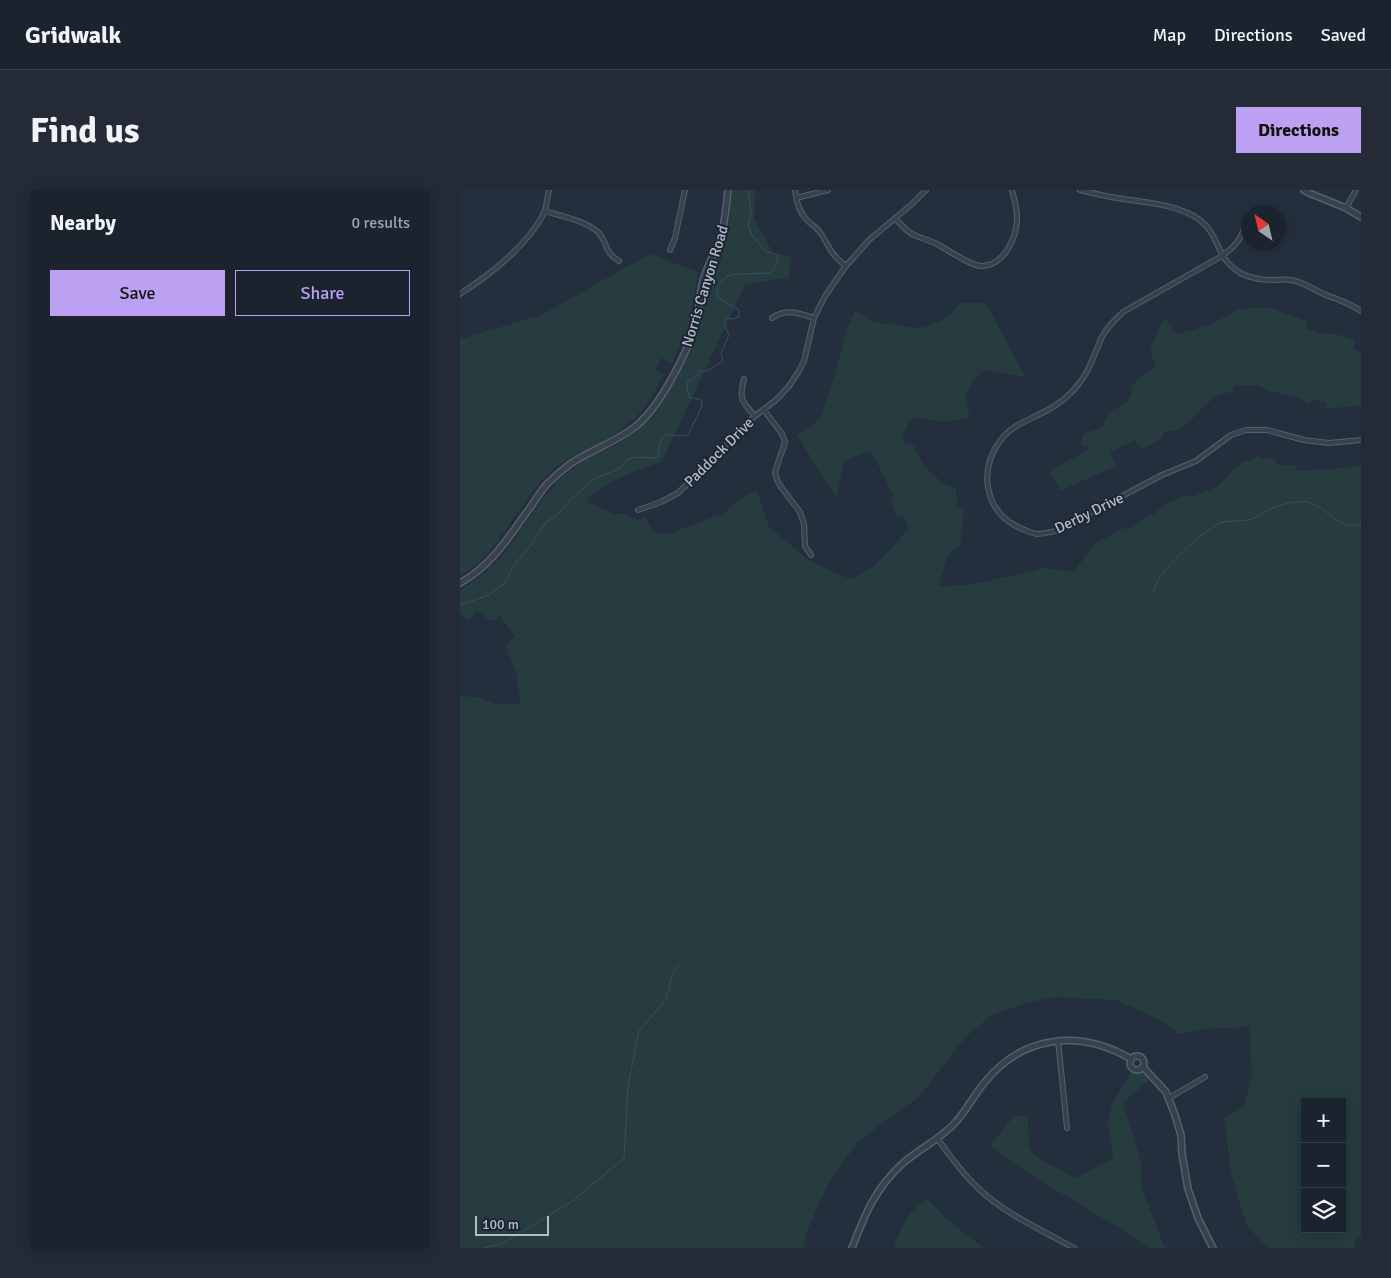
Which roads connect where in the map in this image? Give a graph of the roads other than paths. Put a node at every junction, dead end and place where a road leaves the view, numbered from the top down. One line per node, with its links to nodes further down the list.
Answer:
1 (549, 190): 15 (street)
2 (685, 190): 19 (street)
3 (728, 190): 33 (street, Norris Canyon Road)
4 (795, 190): 13 (street)
5 (828, 190): 13 (street)
6 (917, 190): 12 (street)
7 (926, 190): 12 (street, Paddock Drive)
8 (1012, 190): 17 (street)
9 (1080, 190): 20 (street)
10 (1304, 190): 14 (street)
11 (1356, 190): 14 (street)
12 (922, 195): 17 (street, Paddock Drive)
13 (796, 198): 22 (street)
14 (1346, 208): 16 (street)
15 (545, 211): 21 (street); 23 (street)
16 (1361, 217)
17 (895, 218): 22 (street, Paddock Drive)
18 (1241, 238): 20 (street, Derby Drive)
19 (670, 250)
20 (1222, 256): 24 (street); 30 (street, Derby Drive)
21 (619, 261)
22 (846, 266): 26 (street, Paddock Drive)
23 (460, 294)
24 (1361, 311)
25 (772, 318): 26 (street)
26 (814, 318): 28 (street, Paddock Drive)
27 (744, 379): 29 (street)
28 (764, 410): 29 (street, Paddock Drive); 32 (street)
29 (755, 416): 31 (street, Paddock Drive)
30 (1361, 440)
31 (638, 510)
32 (811, 555)
33 (460, 583)
34 (1058, 1040): 35 (street); 39 (street); 40 (street)
35 (1131, 1059): 36 (street); 36 (street)
36 (1143, 1067): 38 (street)
37 (1205, 1077): 38 (street)
38 (1169, 1098): 43 (street)
39 (1067, 1128)
40 (937, 1138): 41 (street); 42 (street)
41 (852, 1248)
42 (1074, 1248)
43 (1213, 1248)

